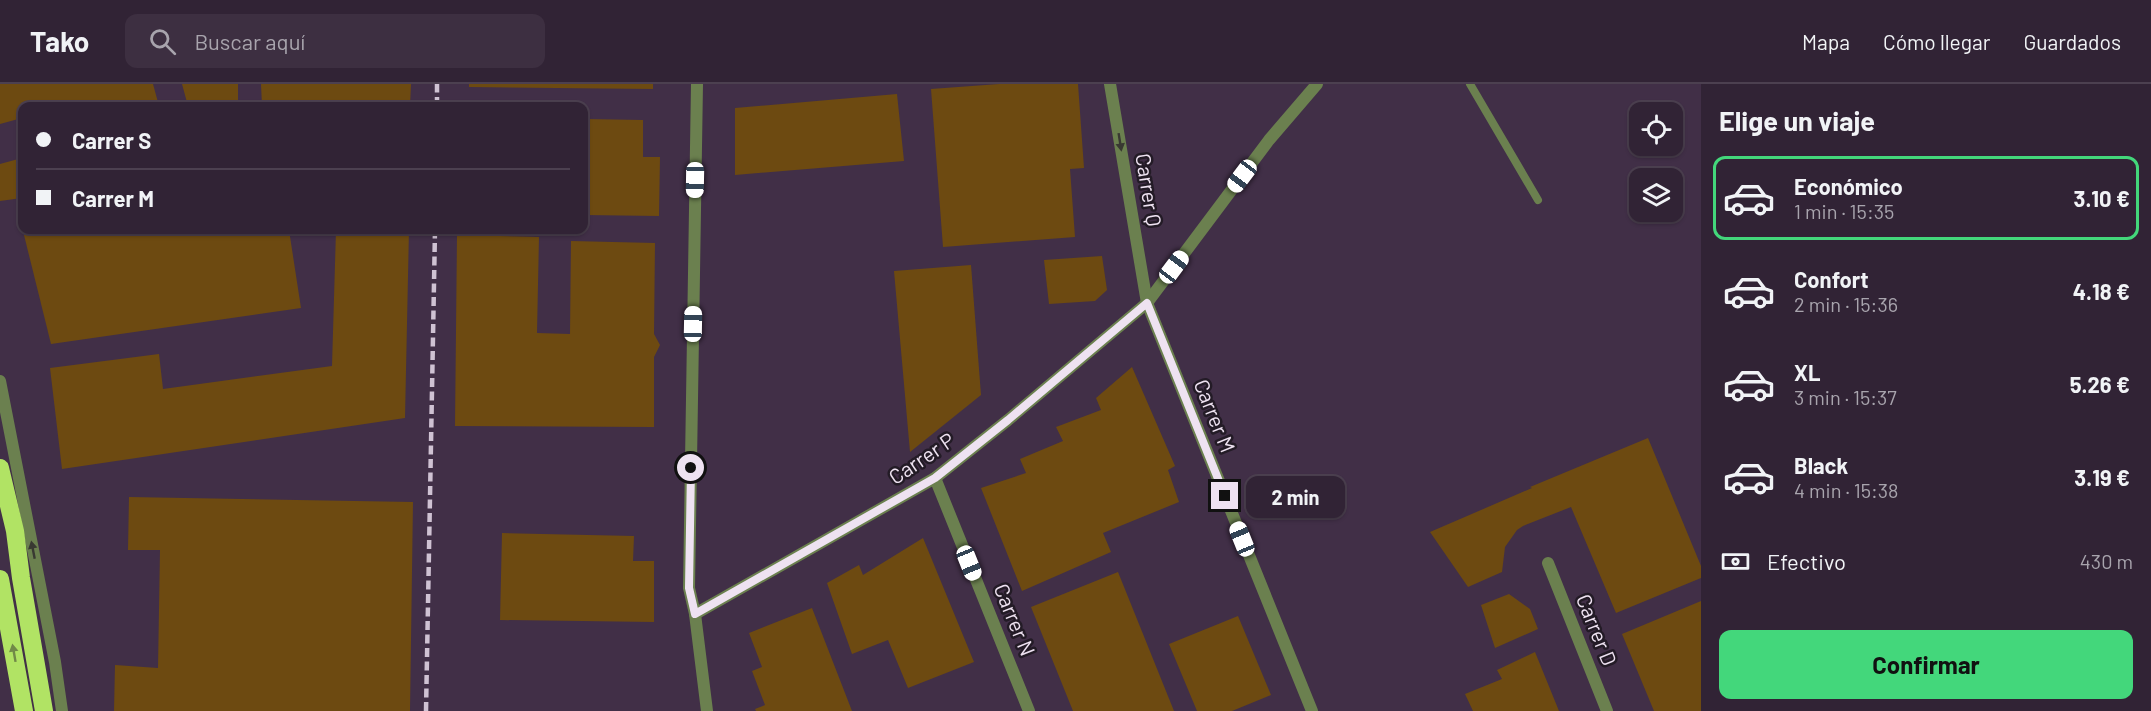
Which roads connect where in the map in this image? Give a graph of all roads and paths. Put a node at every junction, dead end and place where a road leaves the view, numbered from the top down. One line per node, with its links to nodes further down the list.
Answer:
1 (696, 84): 13 (street)
2 (1110, 84): 6 (street, Carrer Q, one-way to 6)
3 (1317, 84): 6 (street, Carrer P)
4 (1470, 84): 5 (lane)
5 (1538, 200)
6 (1147, 303): 9 (street, Carrer P); 20 (street, Carrer M)
7 (0, 381): 17 (street, one-way to 7)
8 (0, 468): 10 (highway)
9 (935, 478): 13 (street, Carrer P); 19 (street, Carrer N)
10 (15, 531): 15 (highway); 16 (street)
11 (1548, 563): 21 (street, Carrer D)
12 (0, 579): 14 (highway, one-way to 12)
13 (695, 614): 18 (street)
14 (24, 711)
15 (44, 711)
16 (52, 711)
17 (62, 711)
18 (707, 711)
19 (1029, 711)
20 (1312, 711)
21 (1607, 711)

